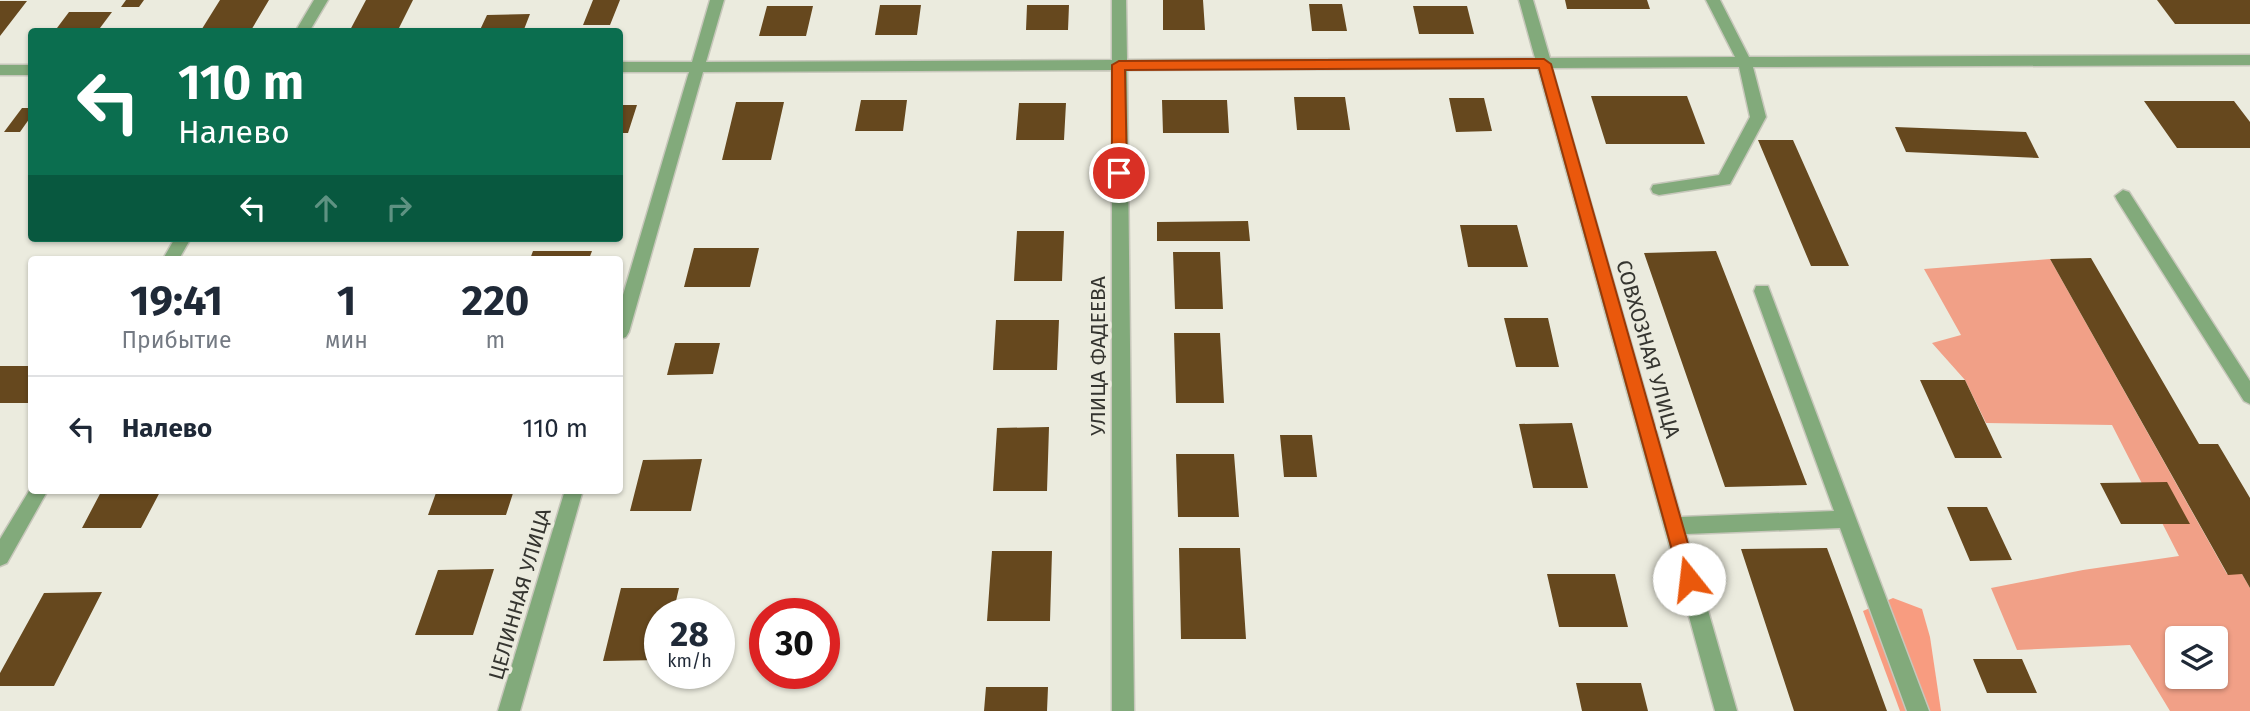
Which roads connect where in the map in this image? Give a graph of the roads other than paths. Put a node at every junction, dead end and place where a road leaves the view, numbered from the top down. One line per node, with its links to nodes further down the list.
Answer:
1 (321, 0): 6 (street)
2 (717, 0): 11 (street)
3 (1119, 0): 10 (street, УЛИЦА ФАДЕЕВА)
4 (1526, 0): 9 (street, СОВХОЗНАЯ УЛИЦА)
5 (1713, 0): 8 (street)
6 (304, 28)
7 (2250, 61): 8 (street)
8 (1745, 63): 9 (street); 15 (street)
9 (1544, 64): 10 (street); 23 (street, СОВХОЗНАЯ УЛИЦА)
10 (1119, 65): 11 (street); 26 (street, УЛИЦА ФАДЕЕВА)
11 (696, 67): 12 (street); 18 (street)
12 (623, 68)
13 (0, 70): 14 (street)
14 (28, 70)
15 (1659, 189)
16 (2123, 196): 19 (street)
17 (1762, 291): 22 (street)
18 (623, 322)
19 (2250, 396)
20 (37, 494): 24 (street)
21 (573, 494): 25 (street, ЦЕЛИННАЯ УЛИЦА)
22 (1846, 519): 23 (street); 28 (street)
23 (1674, 526): 27 (street, СОВХОЗНАЯ УЛИЦА)
24 (0, 557)
25 (509, 711)
26 (1123, 711)
27 (1726, 711)
28 (1918, 711)

